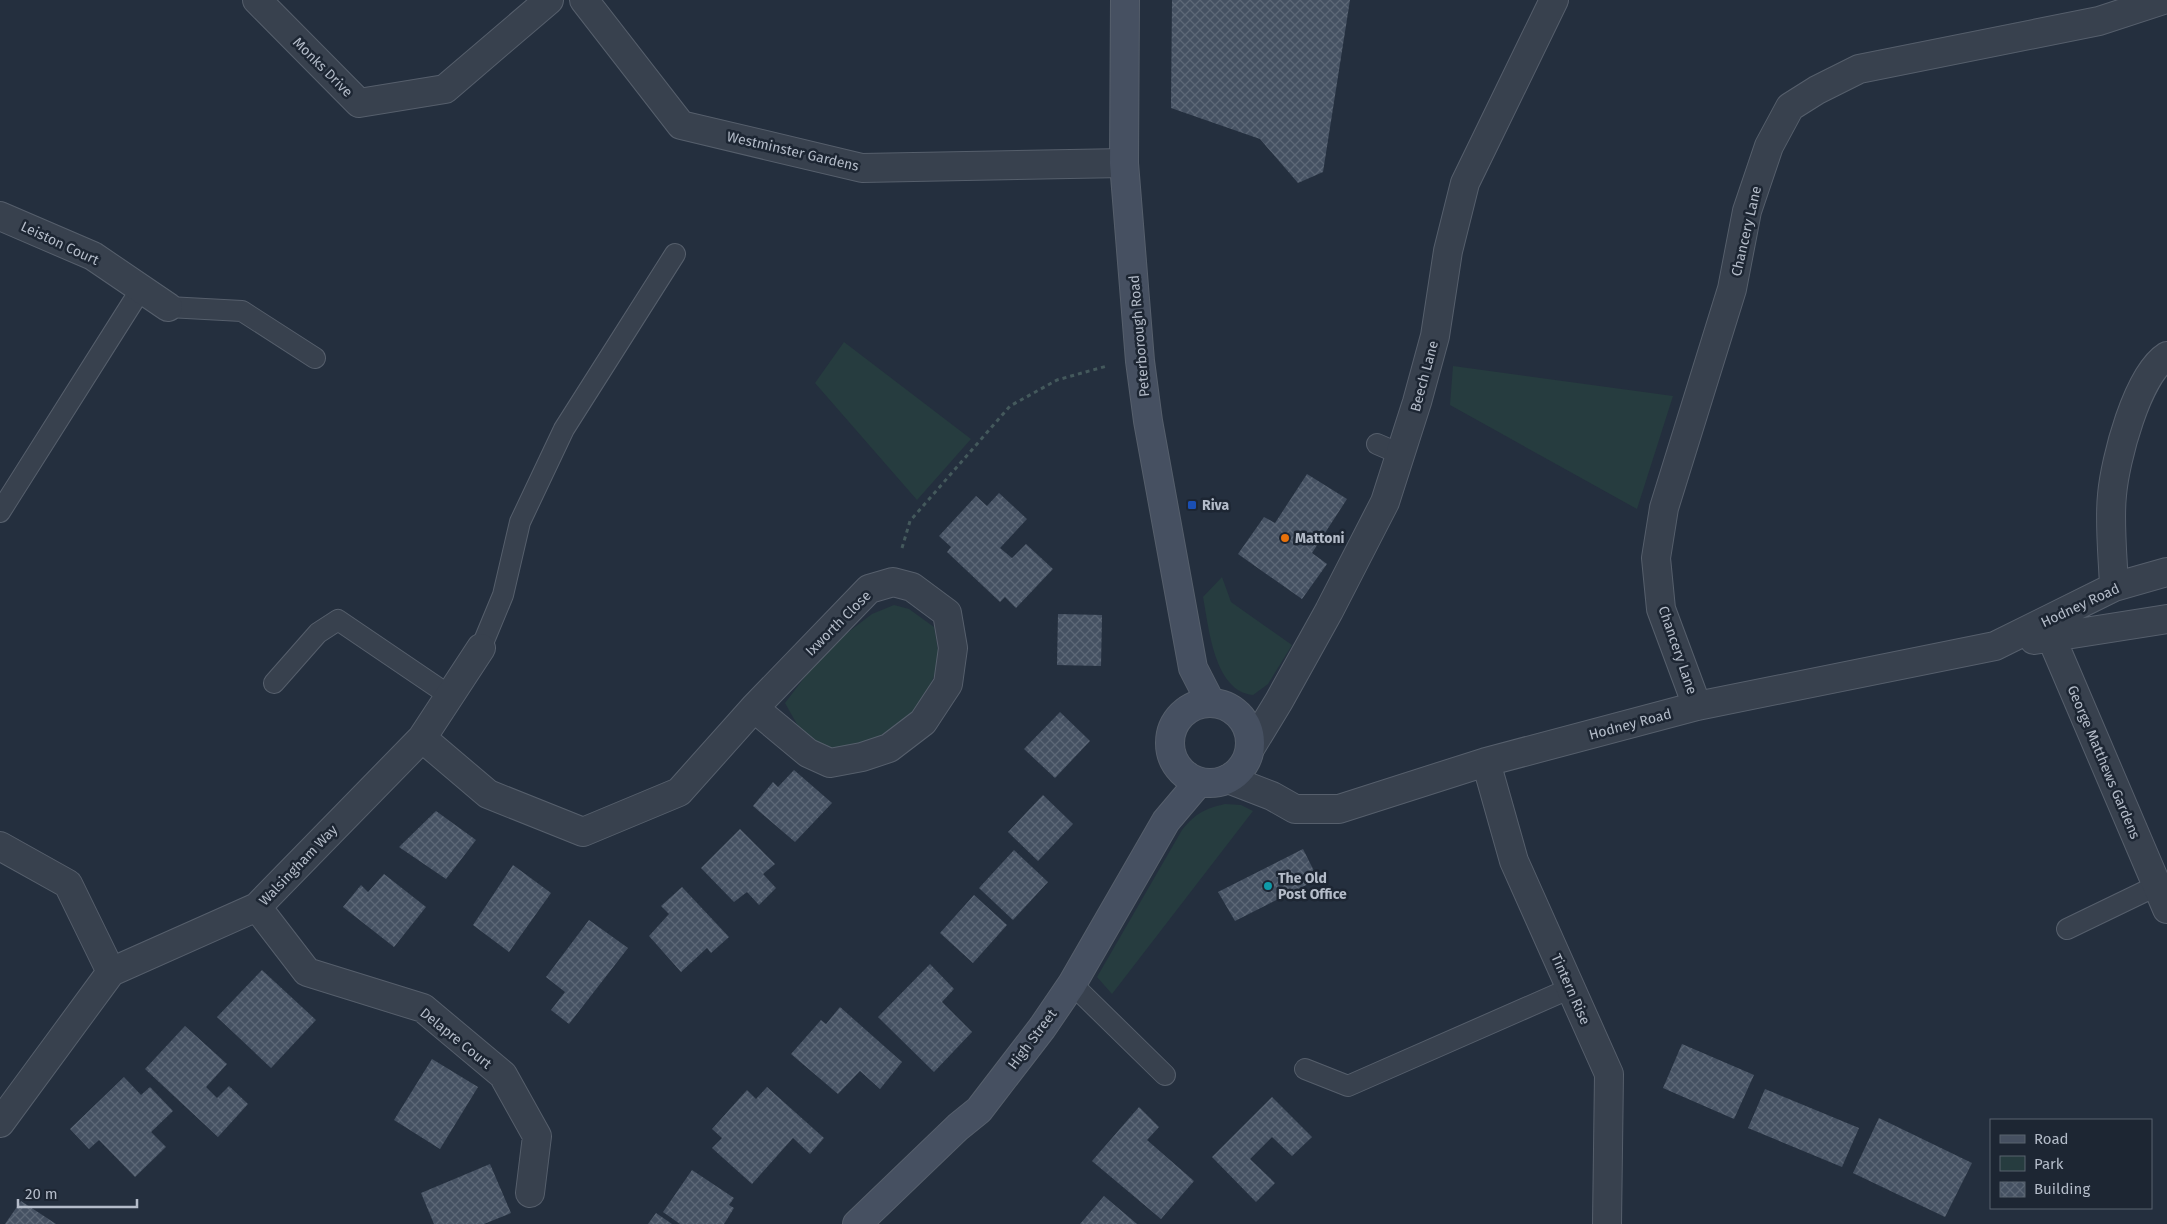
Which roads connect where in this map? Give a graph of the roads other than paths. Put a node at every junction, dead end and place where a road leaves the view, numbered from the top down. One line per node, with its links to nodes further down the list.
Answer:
1 (257, 0): 2 (street, Monks Drive)
2 (549, 0)
3 (584, 0): 7 (street, Westminster Gardens)
4 (1125, 0): 7 (street, Peterborough Road)
5 (1554, 0): 27 (street, Beech Lane)
6 (2164, 0): 24 (street, Chancery Lane)
7 (1124, 164): 23 (street, Peterborough Road)
8 (0, 216): 10 (street, Leiston Court)
9 (675, 254): 20 (lane)
10 (141, 289): 11 (street, Leiston Court); 14 (lane)
11 (168, 307): 13 (lane)
12 (2167, 356): 16 (street)
13 (315, 358)
14 (0, 512)
15 (2167, 572): 16 (street, Hodney Road)
16 (2114, 587): 19 (street, Hodney Road)
17 (2167, 619): 18 (street, Hodney Road)
18 (2051, 637): 19 (street, Hodney Road); 31 (street, George Matthews Gardens)
19 (1995, 646): 24 (street, Hodney Road)
20 (481, 648): 22 (street, Walsingham Way)
21 (274, 683): 22 (lane)
22 (450, 696): 26 (street, Walsingham Way)
23 (1199, 706): 27 (street); 29 (street)
24 (1697, 706): 28 (street, Hodney Road)
25 (754, 708): 25 (street, Ixworth Close); 26 (street, Ixworth Close)
26 (422, 738): 32 (street, Walsingham Way)
27 (1243, 753): 28 (street, Hodney Road); 29 (street)
28 (1486, 762): 36 (street, Tintern Rise)
29 (1191, 777): 35 (street, High Street)
30 (0, 846): 34 (street)
31 (2162, 897): 33 (lane, George Matthews Gardens)
32 (257, 908): 34 (street, Walsingham Way); 40 (street, Delapre Court)
33 (2067, 930)
34 (112, 972): 39 (street, Walsingham Way)
35 (1072, 984): 38 (lane); 41 (street, High Street)
36 (1571, 988): 37 (lane); 42 (street, Tintern Rise)
37 (1305, 1069)
38 (1165, 1075)
39 (0, 1123)
40 (530, 1193)
41 (857, 1224)
42 (1607, 1224)

